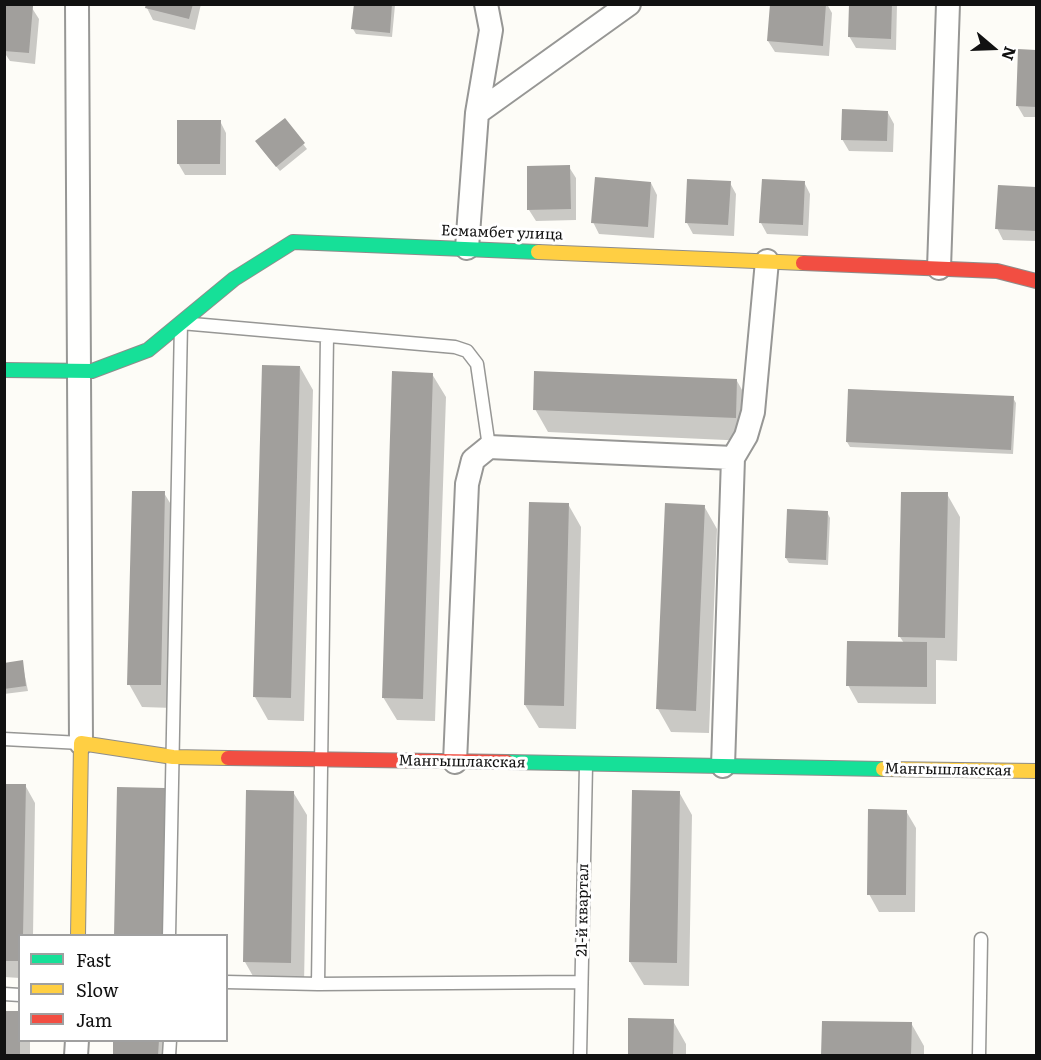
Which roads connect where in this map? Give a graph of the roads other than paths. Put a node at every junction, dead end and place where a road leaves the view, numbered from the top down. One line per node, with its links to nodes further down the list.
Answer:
1 (78, 4): 15 (street)
2 (486, 4): 5 (street)
3 (628, 4): 5 (street)
4 (948, 4): 8 (street)
5 (477, 113): 6 (street)
6 (467, 248): 7 (street, Есмамбет улица); 12 (street, Есмамбет улица)
7 (767, 261): 8 (street, Есмамбет улица); 17 (street)
8 (939, 268): 10 (street, Есмамбет улица)
9 (1036, 270): 10 (street)
10 (997, 271): 11 (street, Есмамбет улица)
11 (1036, 281)
12 (181, 322): 13 (lane); 15 (street, Есмамбет улица); 20 (lane)
13 (327, 336): 16 (lane); 21 (lane)
14 (4, 370): 15 (street, Есмамбет улица)
15 (78, 371): 19 (street)
16 (489, 447): 17 (street); 22 (street)
17 (733, 458): 24 (street)
18 (4, 739): 19 (lane)
19 (81, 743): 20 (street, Мангышлакская); 26 (street)
20 (173, 757): 21 (street, Мангышлакская); 27 (lane)
21 (323, 760): 22 (street, Мангышлакская); 31 (lane)
22 (455, 762): 23 (street, Мангышлакская)
23 (586, 764): 24 (street, Мангышлакская); 30 (lane, 21-й квартал)
24 (723, 766): 25 (street, Мангышлакская)
25 (1036, 771)
26 (78, 934)
27 (169, 934)
28 (981, 939): 33 (lane)
29 (228, 982): 31 (lane)
30 (581, 982): 31 (lane); 32 (lane, 21-й квартал)
31 (318, 984)
32 (580, 1056)
33 (979, 1056)

